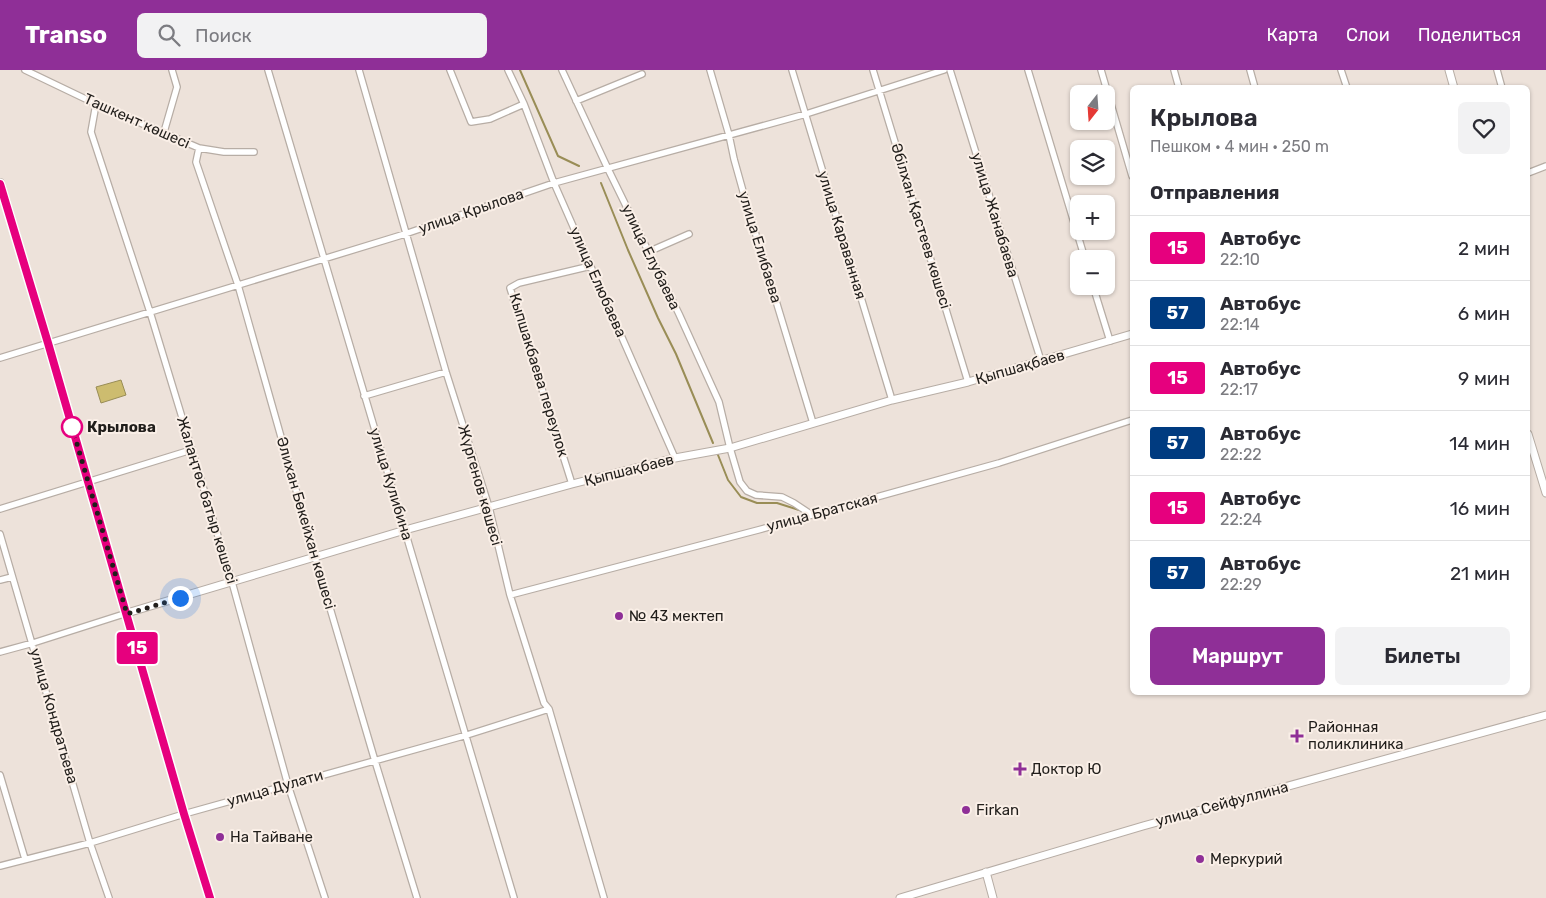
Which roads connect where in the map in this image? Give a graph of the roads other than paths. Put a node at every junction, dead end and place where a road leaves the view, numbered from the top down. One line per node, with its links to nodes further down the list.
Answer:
1 (25, 70): 20 (street, Ташкент көшесі)
2 (172, 70): 32 (street)
3 (268, 70): 46 (street, улица Кулибина)
4 (359, 70): 42 (street, Жүргенов көшесі)
5 (450, 70): 30 (street)
6 (508, 70): 30 (street, улица Елюбаева)
7 (562, 70): 28 (street, улица Елубаева)
8 (710, 70): 33 (street, улица Елибаева)
9 (792, 70): 31 (street, улица Караванная)
10 (873, 70): 27 (street, Әбілхан Қастеев көшесі)
11 (944, 70): 27 (street, улица Крылова)
12 (950, 70): 55 (street, улица Жанабаева)
13 (1028, 70): 44 (street)
14 (1101, 70): 38 (street)
15 (1174, 70): 22 (street)
16 (1250, 70): 23 (street)
17 (1341, 70): 24 (street)
18 (1449, 70): 25 (street)
19 (1497, 70): 26 (street)
20 (35, 72): 29 (street, Ташкент көшесі)
21 (642, 74): 28 (street)
22 (1178, 85)
23 (1254, 85)
24 (1345, 85)
25 (1453, 85)
26 (1501, 85)
27 (880, 91): 31 (street, улица Крылова); 57 (street, Әбілхан Қастеев көшесі)
28 (576, 100): 37 (street, улица Елубаева)
29 (96, 104): 32 (street, Ташкент көшесі); 50 (street, Жалаңтөс батыр көшесі)
30 (524, 104): 40 (street, улица Елюбаева)
31 (806, 114): 33 (street, улица Крылова); 59 (street, улица Караванная)
32 (164, 132): 34 (street, Ташкент көшесі)
33 (729, 135): 37 (street, улица Крылова); 61 (street, улица Елибаева)
34 (199, 148): 35 (street, Ташкент көшесі); 48 (street, Әлихан Бөкейхан көшесі)
35 (254, 152)
36 (1546, 166): 39 (street)
37 (608, 169): 40 (street, улица Крылова); 45 (street, улица Елубаева)
38 (1130, 169)
39 (1530, 172)
40 (554, 183): 42 (street, улица Крылова); 47 (street, улица Елюбаева)
41 (0, 184): 53 (main road)
42 (405, 234): 46 (street, улица Крылова); 56 (street, Жүргенов көшесі)
43 (689, 234): 45 (street)
44 (1082, 250)
45 (648, 252): 63 (street, улица Елубаева)
46 (323, 259): 48 (street, улица Крылова); 58 (street, улица Кулибина)
47 (591, 266): 65 (street, улица Елюбаева); 67 (street, Кыпшакбаева переулок)
48 (238, 285): 50 (street, улица Крылова); 74 (street, Әлихан Бөкейхан көшесі)
49 (1097, 295): 52 (street)
50 (150, 312): 53 (street, улица Крылова); 64 (street, Жалаңтөс батыр көшесі)
51 (1130, 335): 52 (street, Қыпшақбаев)
52 (1110, 341): 55 (street, Қыпшақбаев)
53 (48, 343): 54 (street, улица Крылова); 66 (main road)
54 (0, 358)
55 (1041, 360): 57 (street, Қыпшақбаев)
56 (446, 372): 58 (street); 69 (street, Жүргенов көшесі)
57 (968, 382): 59 (street, Қыпшақбаев)
58 (364, 396): 72 (street, улица Кулибина)
59 (892, 400): 61 (street, Қыпшақбаев)
60 (1130, 421): 71 (street, улица Братская)
61 (813, 423): 63 (street, Қыпшақбаев)
62 (1530, 441): 68 (street)
63 (730, 448): 65 (street, Қыпшақбаев); 71 (street, улица Елубаева)
64 (192, 450): 66 (street); 77 (street, Жалаңтөс батыр көшесі)
65 (675, 458): 67 (street, Қыпшақбаев)
66 (88, 482): 70 (street); 79 (main road)
67 (572, 484): 69 (street, Қыпшақбаев)
68 (1546, 493)
69 (488, 507): 72 (street, Қыпшақбаев); 78 (street, Жүргенов көшесі)
70 (0, 509)
71 (812, 515): 78 (street, улица Братская)
72 (405, 530): 74 (street, Қыпшақбаев); 84 (street, улица Кулибина)
73 (0, 534): 75 (street, улица Кондратьева)
74 (315, 557): 77 (street, Қыпшақбаев); 85 (street, Әлихан Бөкейхан көшесі)
75 (12, 576): 76 (street); 80 (street, улица Кондратьева)
76 (0, 580)
77 (232, 582): 79 (street, Қыпшақбаев); 87 (street, Жалаңтөс батыр көшесі)
78 (510, 594): 82 (street, Жүргенов көшесі)
79 (127, 614): 80 (street); 88 (main road)
80 (33, 643): 81 (street); 89 (street, улица Кондратьева)
81 (0, 652)
82 (549, 709): 84 (street, улица Дулати); 98 (street, Жүргенов көшесі)
83 (1546, 715): 92 (street, улица Сейфуллина)
84 (467, 735): 85 (street, улица Дулати); 97 (street, улица Кулибина)
85 (375, 761): 87 (street, улица Дулати); 96 (street, Әлихан Бөкейхан көшесі)
86 (0, 775): 90 (street)
87 (288, 785): 88 (street, улица Дулати); 95 (street, Жалаңтөс батыр көшесі)
88 (184, 814): 89 (street, улица Дулати); 94 (main road)
89 (90, 842): 90 (street, улица Дулати); 93 (street, улица Кондратьева)
90 (25, 859): 91 (street, улица Дулати)
91 (0, 866)
92 (986, 872): 99 (street, улица Сейфуллина); 100 (street)
93 (109, 898)
94 (210, 898)
95 (325, 898)
96 (417, 898)
97 (514, 898)
98 (604, 898)
99 (900, 898)
100 (993, 898)

